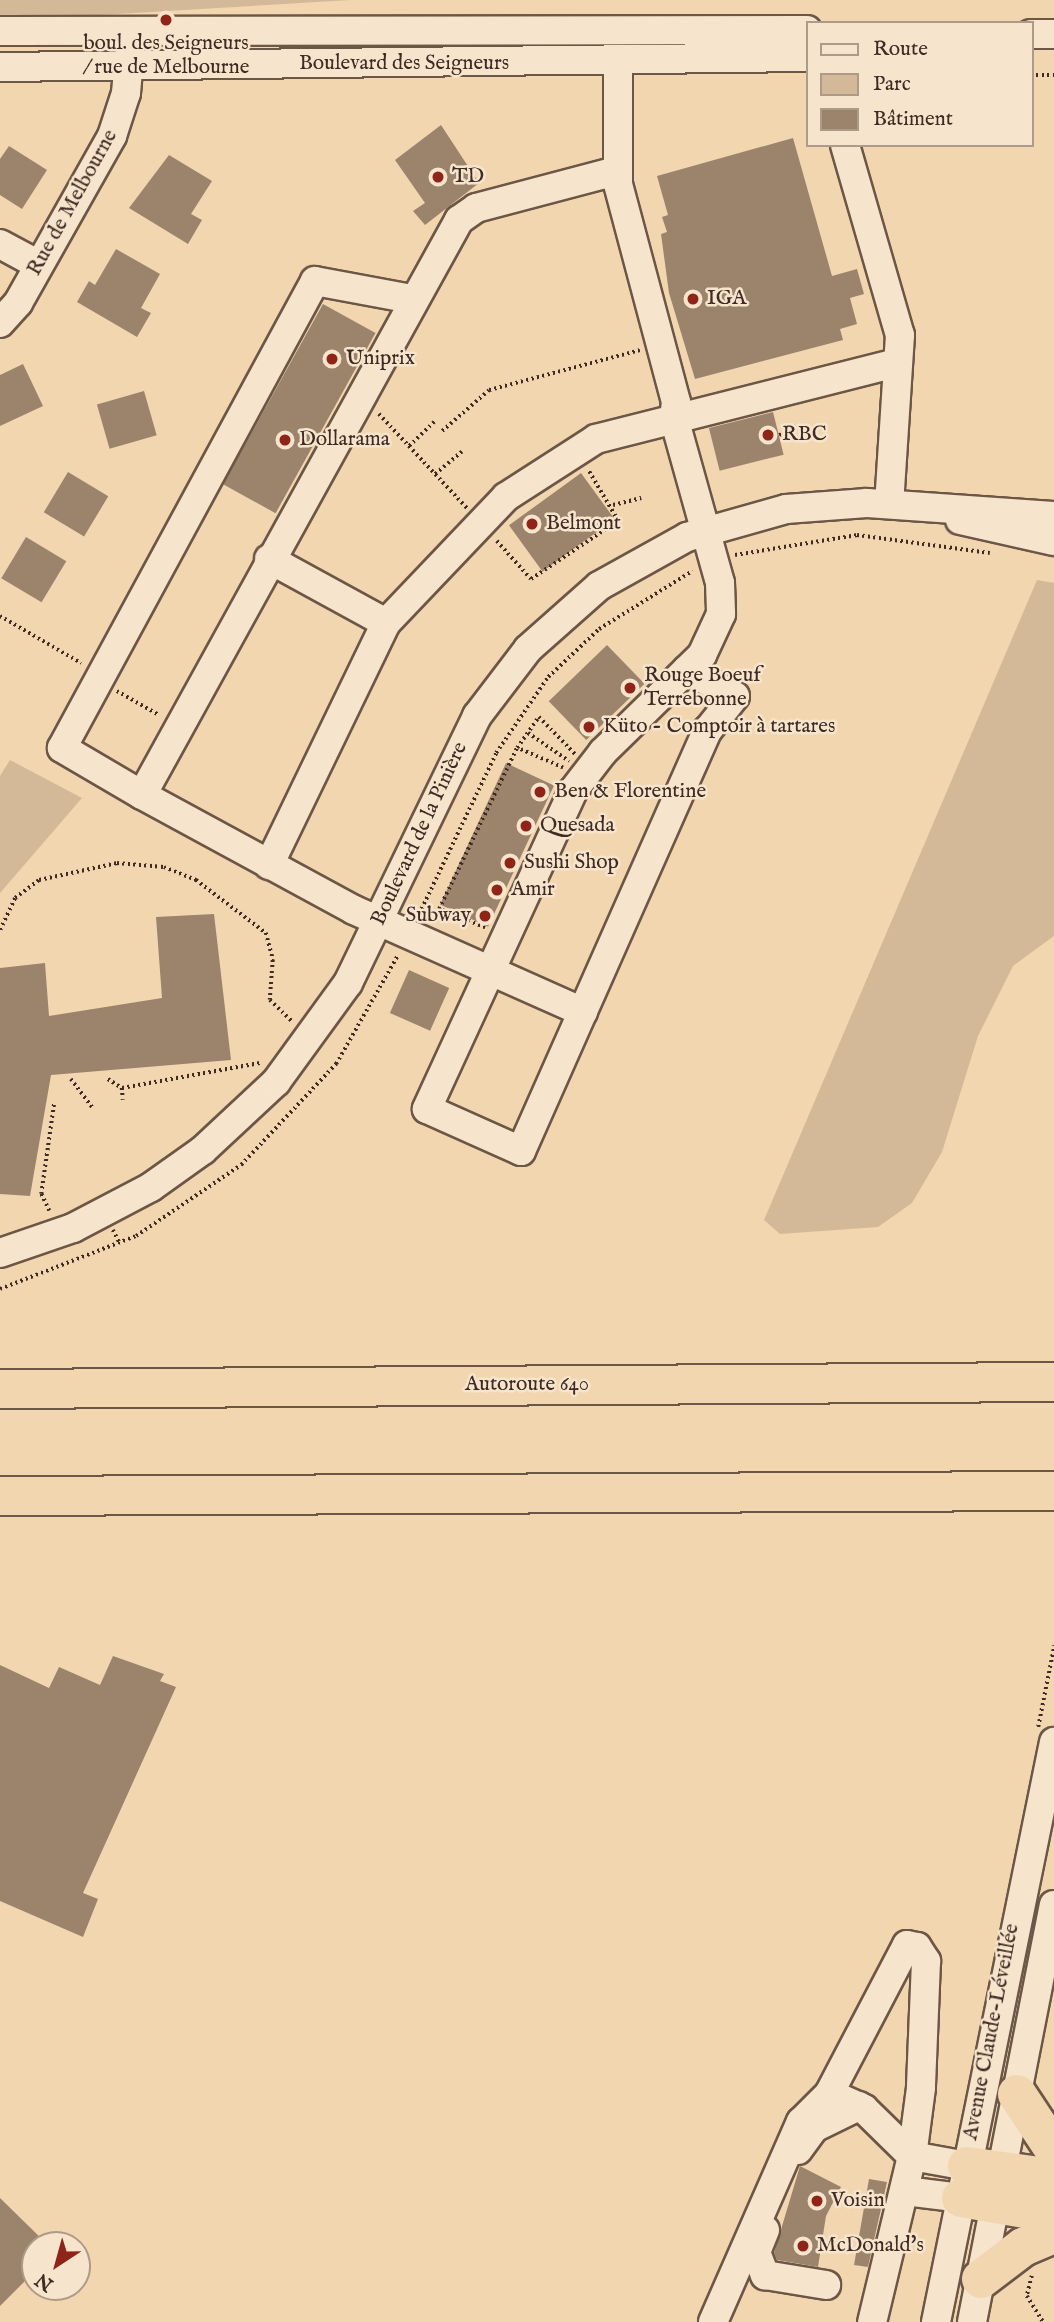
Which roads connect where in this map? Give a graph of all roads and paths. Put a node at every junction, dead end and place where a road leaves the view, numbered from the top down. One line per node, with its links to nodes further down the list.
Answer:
1 (806, 30): 3 (street, Boulevard des Seigneurs)
2 (0, 31): 3 (street, Boulevard des Seigneurs)
3 (131, 31): 10 (street, Rue de Melbourne)
4 (1033, 34): 5 (street)
5 (1054, 34)
6 (1033, 49): 7 (street)
7 (1054, 50)
8 (806, 57): 9 (street, Boulevard des Seigneurs)
9 (618, 63): 10 (street, Boulevard des Seigneurs); 15 (street)
10 (129, 66): 11 (street, Boulevard des Seigneurs); 17 (street, Rue de Melbourne)
11 (0, 67)
12 (1033, 75): 13 (path)
13 (1054, 75)
14 (846, 147): 21 (street)
15 (616, 171): 18 (street); 23 (street)
16 (0, 244): 17 (street)
17 (39, 265): 19 (street, Rue de Melbourne)
18 (411, 299): 42 (street); 51 (street)
19 (0, 323)
20 (649, 348): 26 (path)
21 (897, 363): 23 (street); 33 (street)
22 (370, 405): 28 (path)
23 (674, 418): 38 (street); 44 (street)
24 (434, 422): 28 (path)
25 (795, 426): 27 (path)
26 (442, 431)
27 (786, 440)
28 (409, 446): 31 (path)
29 (461, 451): 31 (path)
30 (581, 460): 34 (path)
31 (435, 474): 35 (path)
32 (641, 498): 34 (path)
33 (889, 504): 36 (street, Boulevard de la Pinière); 38 (street, Boulevard de la Pinière); 39 (street, Boulevard de la Pinière)
34 (612, 505): 37 (path)
35 (472, 513)
36 (1054, 516)
37 (487, 528)
38 (705, 530): 45 (street); 54 (street, Boulevard de la Pinière)
39 (1054, 541)
40 (997, 554): 41 (path)
41 (731, 556)
42 (270, 559): 44 (street); 51 (street)
43 (695, 569): 53 (path, Boulevard de la Pinière)
44 (386, 623): 52 (street)
45 (687, 670): 57 (street); 58 (street)
46 (528, 733): 47 (path); 48 (path); 49 (path)
47 (517, 748): 50 (path); 56 (path)
48 (579, 758)
49 (574, 765)
50 (570, 771)
51 (142, 795): 52 (street)
52 (270, 865): 54 (street)
53 (417, 919)
54 (378, 921): 57 (street); 68 (street, Boulevard de la Pinière)
55 (0, 930): 59 (path)
56 (492, 932)
57 (489, 970): 58 (street); 58 (street)
58 (583, 1012)
59 (292, 1021)
60 (260, 1063): 63 (path)
61 (71, 1079): 66 (path)
62 (108, 1079): 63 (path)
63 (122, 1088): 64 (path)
64 (123, 1100)
65 (54, 1103): 67 (path)
66 (94, 1109)
67 (49, 1211)
68 (0, 1254)
69 (1054, 1382): 70 (highway, Autoroute 640)
70 (0, 1389)
71 (968, 1491): 72 (highway); 73 (highway); 74 (highway)
72 (1054, 1491)
73 (0, 1496)
74 (1054, 1507)
75 (1054, 1742): 83 (street, Avenue Claude-Léveillée)
76 (1054, 1905): 78 (street, Avenue Claude-Léveillée)
77 (829, 2094): 79 (street); 81 (street); 89 (street)
78 (1017, 2094): 80 (highway); 83 (street, Avenue Claude-Léveillée)
79 (859, 2106): 81 (street); 88 (street)
80 (1054, 2150)
81 (912, 2157): 83 (street); 84 (street)
82 (1054, 2178): 83 (highway)
83 (981, 2185): 84 (street); 85 (highway); 87 (street, Avenue Claude-Léveillée); 91 (street, Avenue Claude-Léveillée)
84 (905, 2191): 90 (street)
85 (1054, 2214)
86 (1044, 2249): 87 (highway); 93 (path)
87 (981, 2279): 92 (street, Avenue Claude-Léveillée)
88 (826, 2285)
89 (713, 2322)
90 (872, 2322)
91 (936, 2322)
92 (972, 2322)
93 (1043, 2322)

